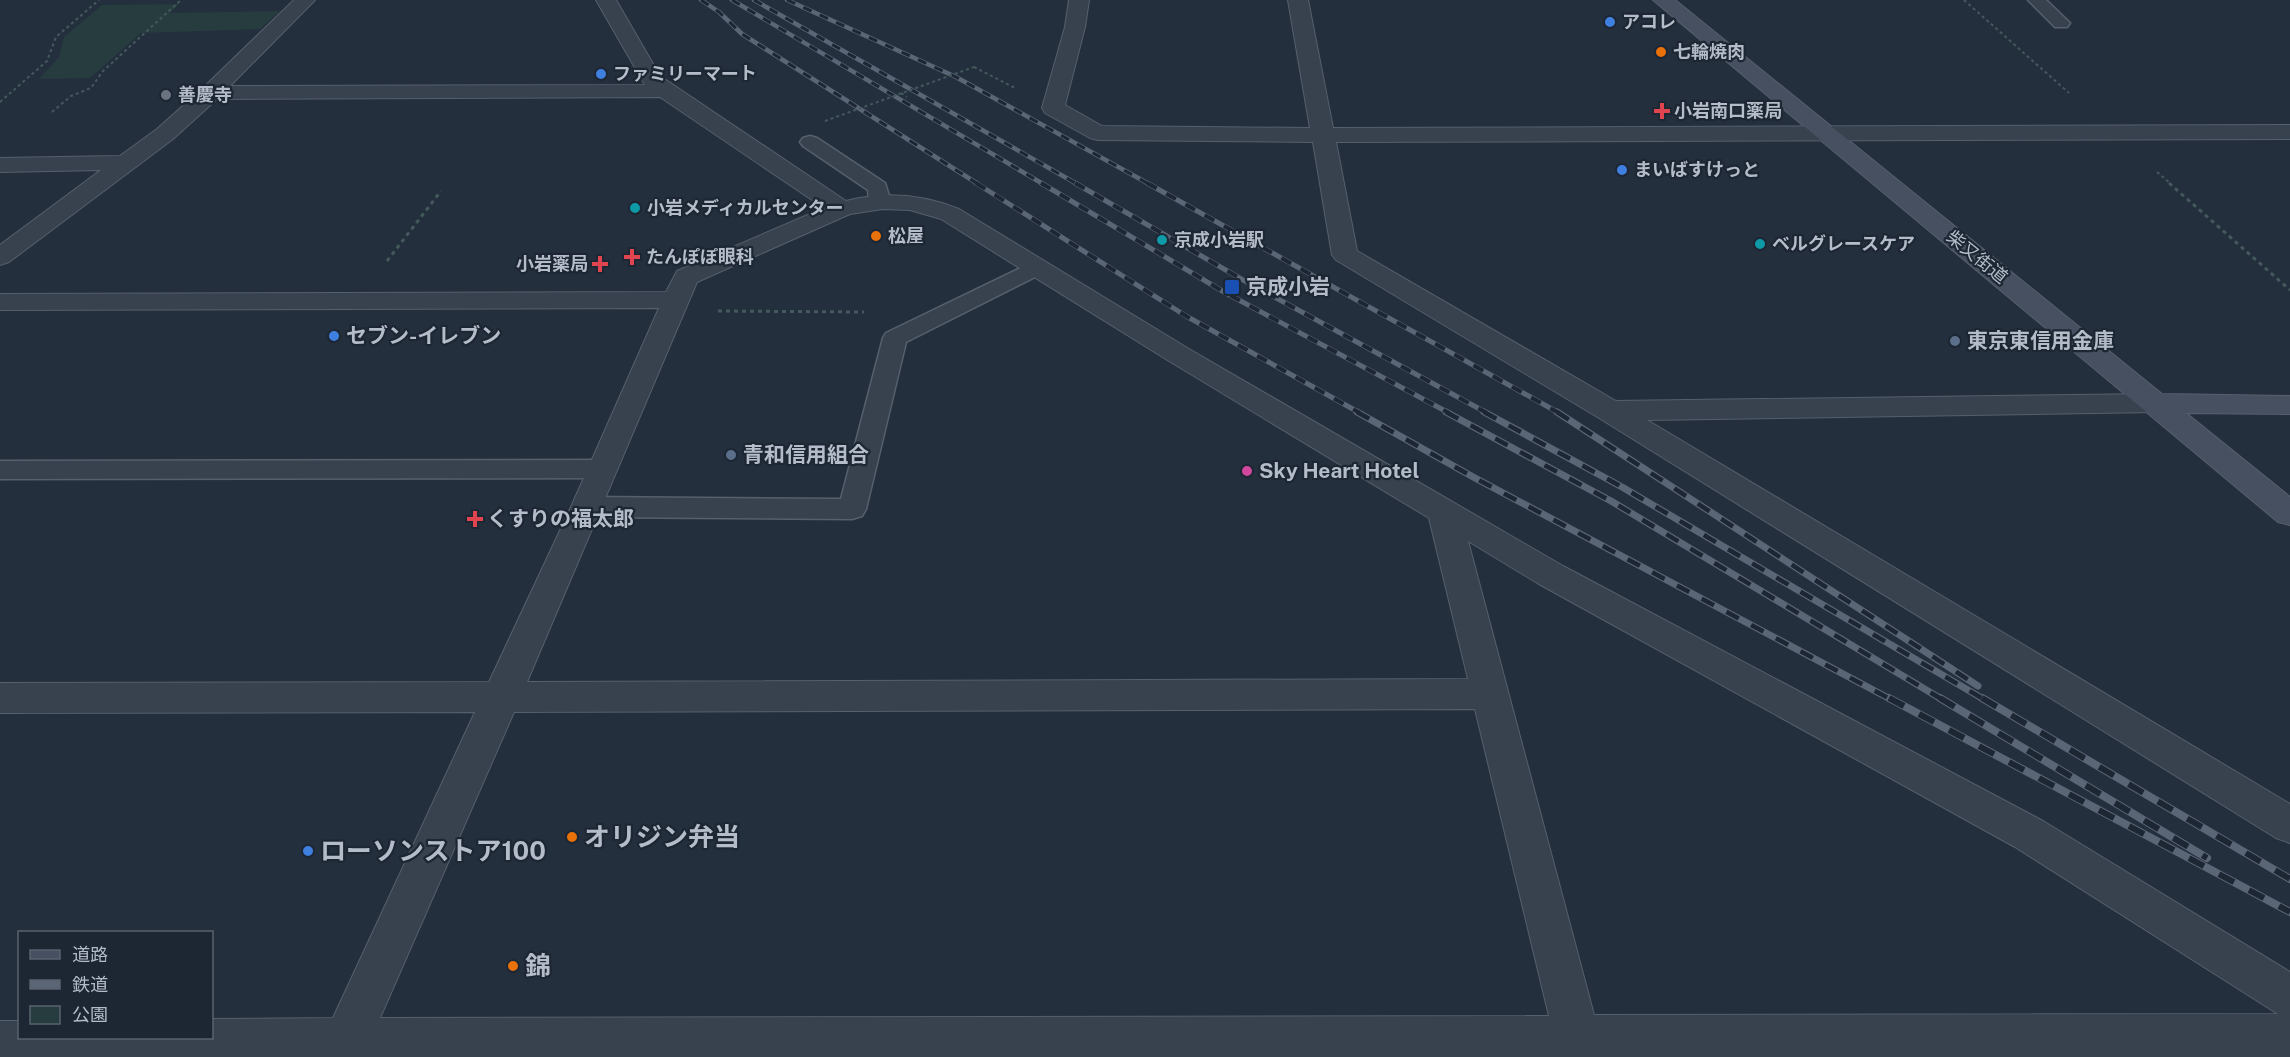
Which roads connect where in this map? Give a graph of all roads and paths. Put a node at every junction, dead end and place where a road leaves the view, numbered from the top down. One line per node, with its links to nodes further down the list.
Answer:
1 (99, 0): 15 (path)
2 (181, 0): 16 (path)
3 (305, 0): 11 (street)
4 (606, 0): 10 (street)
5 (1079, 0): 20 (street)
6 (1298, 0): 20 (street)
7 (1663, 0): 18 (main road, 柴又街道)
8 (2036, 0): 9 (lane)
9 (2061, 23)
10 (665, 91): 11 (street); 26 (street)
11 (211, 93): 22 (street)
12 (901, 93): 13 (path, bridge); 14 (path, bridge); 17 (path, bridge)
13 (1024, 93)
14 (907, 97)
15 (0, 102)
16 (52, 112)
17 (825, 121)
18 (1825, 132): 19 (street); 20 (street); 33 (main road, 柴又街道)
19 (2290, 132)
20 (1322, 134): 35 (street)
21 (810, 142): 25 (lane)
22 (126, 163): 23 (street); 27 (street)
23 (0, 165)
24 (441, 190): 29 (path)
25 (880, 202): 26 (street); 28 (street)
26 (842, 209): 31 (street)
27 (0, 257)
28 (1035, 268): 32 (lane); 39 (street)
29 (356, 301): 30 (street); 31 (street)
30 (0, 302)
31 (673, 305): 32 (path); 36 (street)
32 (899, 335): 38 (lane)
33 (2155, 403): 34 (main road); 35 (street); 40 (main road, 柴又街道)
34 (2290, 405)
35 (1610, 411): 44 (street)
36 (603, 469): 37 (lane); 38 (street)
37 (0, 470)
38 (587, 507): 42 (street)
39 (1443, 509): 41 (street); 45 (street)
40 (2290, 514)
41 (1491, 694): 42 (street); 49 (street)
42 (502, 697): 43 (street); 50 (street)
43 (0, 698)
44 (2290, 825)
45 (2290, 997)
46 (2290, 1037): 49 (street)
47 (0, 1044): 50 (street)
48 (1169, 1048): 49 (street); 50 (street)
49 (1580, 1048)
50 (342, 1049)

